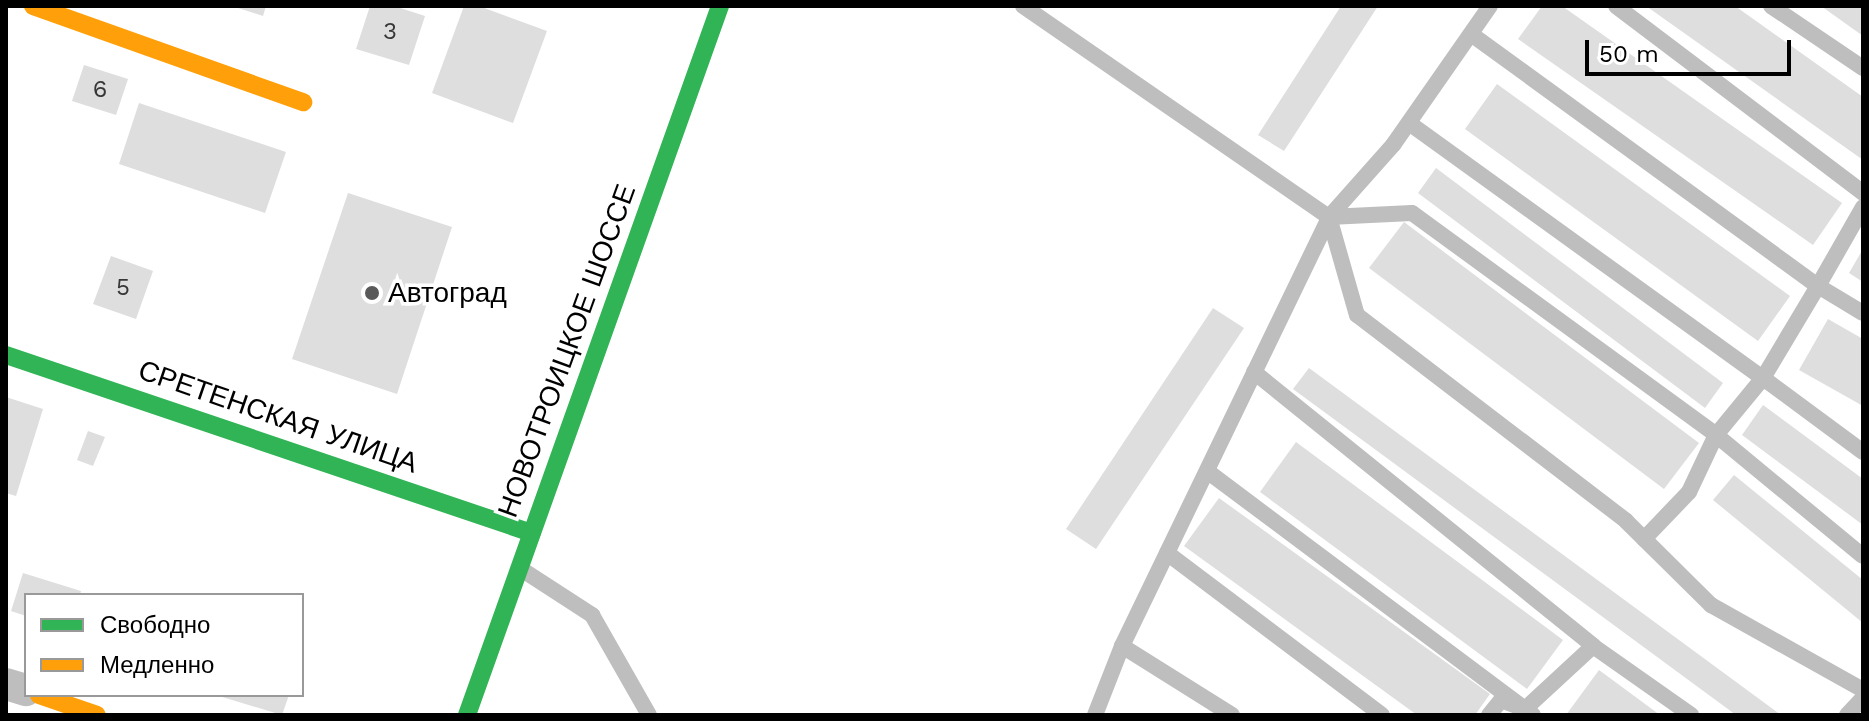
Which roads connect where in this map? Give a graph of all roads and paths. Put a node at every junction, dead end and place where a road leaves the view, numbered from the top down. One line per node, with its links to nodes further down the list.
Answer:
1 (33, 6): 9 (street)
2 (720, 6): 22 (street, НОВОТРОИЦКОЕ ШОССЕ)
3 (1023, 6): 13 (lane)
4 (1490, 6): 7 (lane)
5 (1616, 6): 11 (lane)
6 (1771, 6): 8 (lane)
7 (1471, 34): 10 (lane); 14 (lane)
8 (1863, 68)
9 (303, 102)
10 (1409, 123): 13 (lane); 18 (lane)
11 (1863, 193)
12 (1863, 207): 14 (lane)
13 (1329, 217): 17 (lane); 19 (lane); 23 (lane)
14 (1818, 286): 15 (lane); 18 (lane)
15 (1863, 313)
16 (6, 355): 22 (street, СРЕТЕНСКАЯ УЛИЦА)
17 (1254, 372): 21 (lane); 28 (lane)
18 (1763, 378): 19 (lane); 20 (lane)
19 (1716, 435): 23 (lane); 25 (lane)
20 (1863, 452)
21 (1207, 471): 24 (lane); 32 (lane)
22 (532, 533): 26 (street, НОВОТРОИЦКОЕ ШОССЕ)
23 (1644, 539): 29 (lane)
24 (1167, 553): 27 (lane); 38 (lane)
25 (1863, 556)
26 (519, 568): 34 (street, НОВОТРОИЦКОЕ ШОССЕ); 35 (lane)
27 (1122, 646): 36 (lane); 37 (lane)
28 (1593, 646): 32 (lane); 40 (lane)
29 (1863, 690)
30 (45, 697): 33 (street)
31 (1863, 698): 41 (lane)
32 (1529, 712): 39 (lane)
33 (97, 715)
34 (467, 715)
35 (649, 715)
36 (1095, 715)
37 (1232, 715)
38 (1382, 715)
39 (1489, 715)
40 (1691, 715)
41 (1847, 715)

